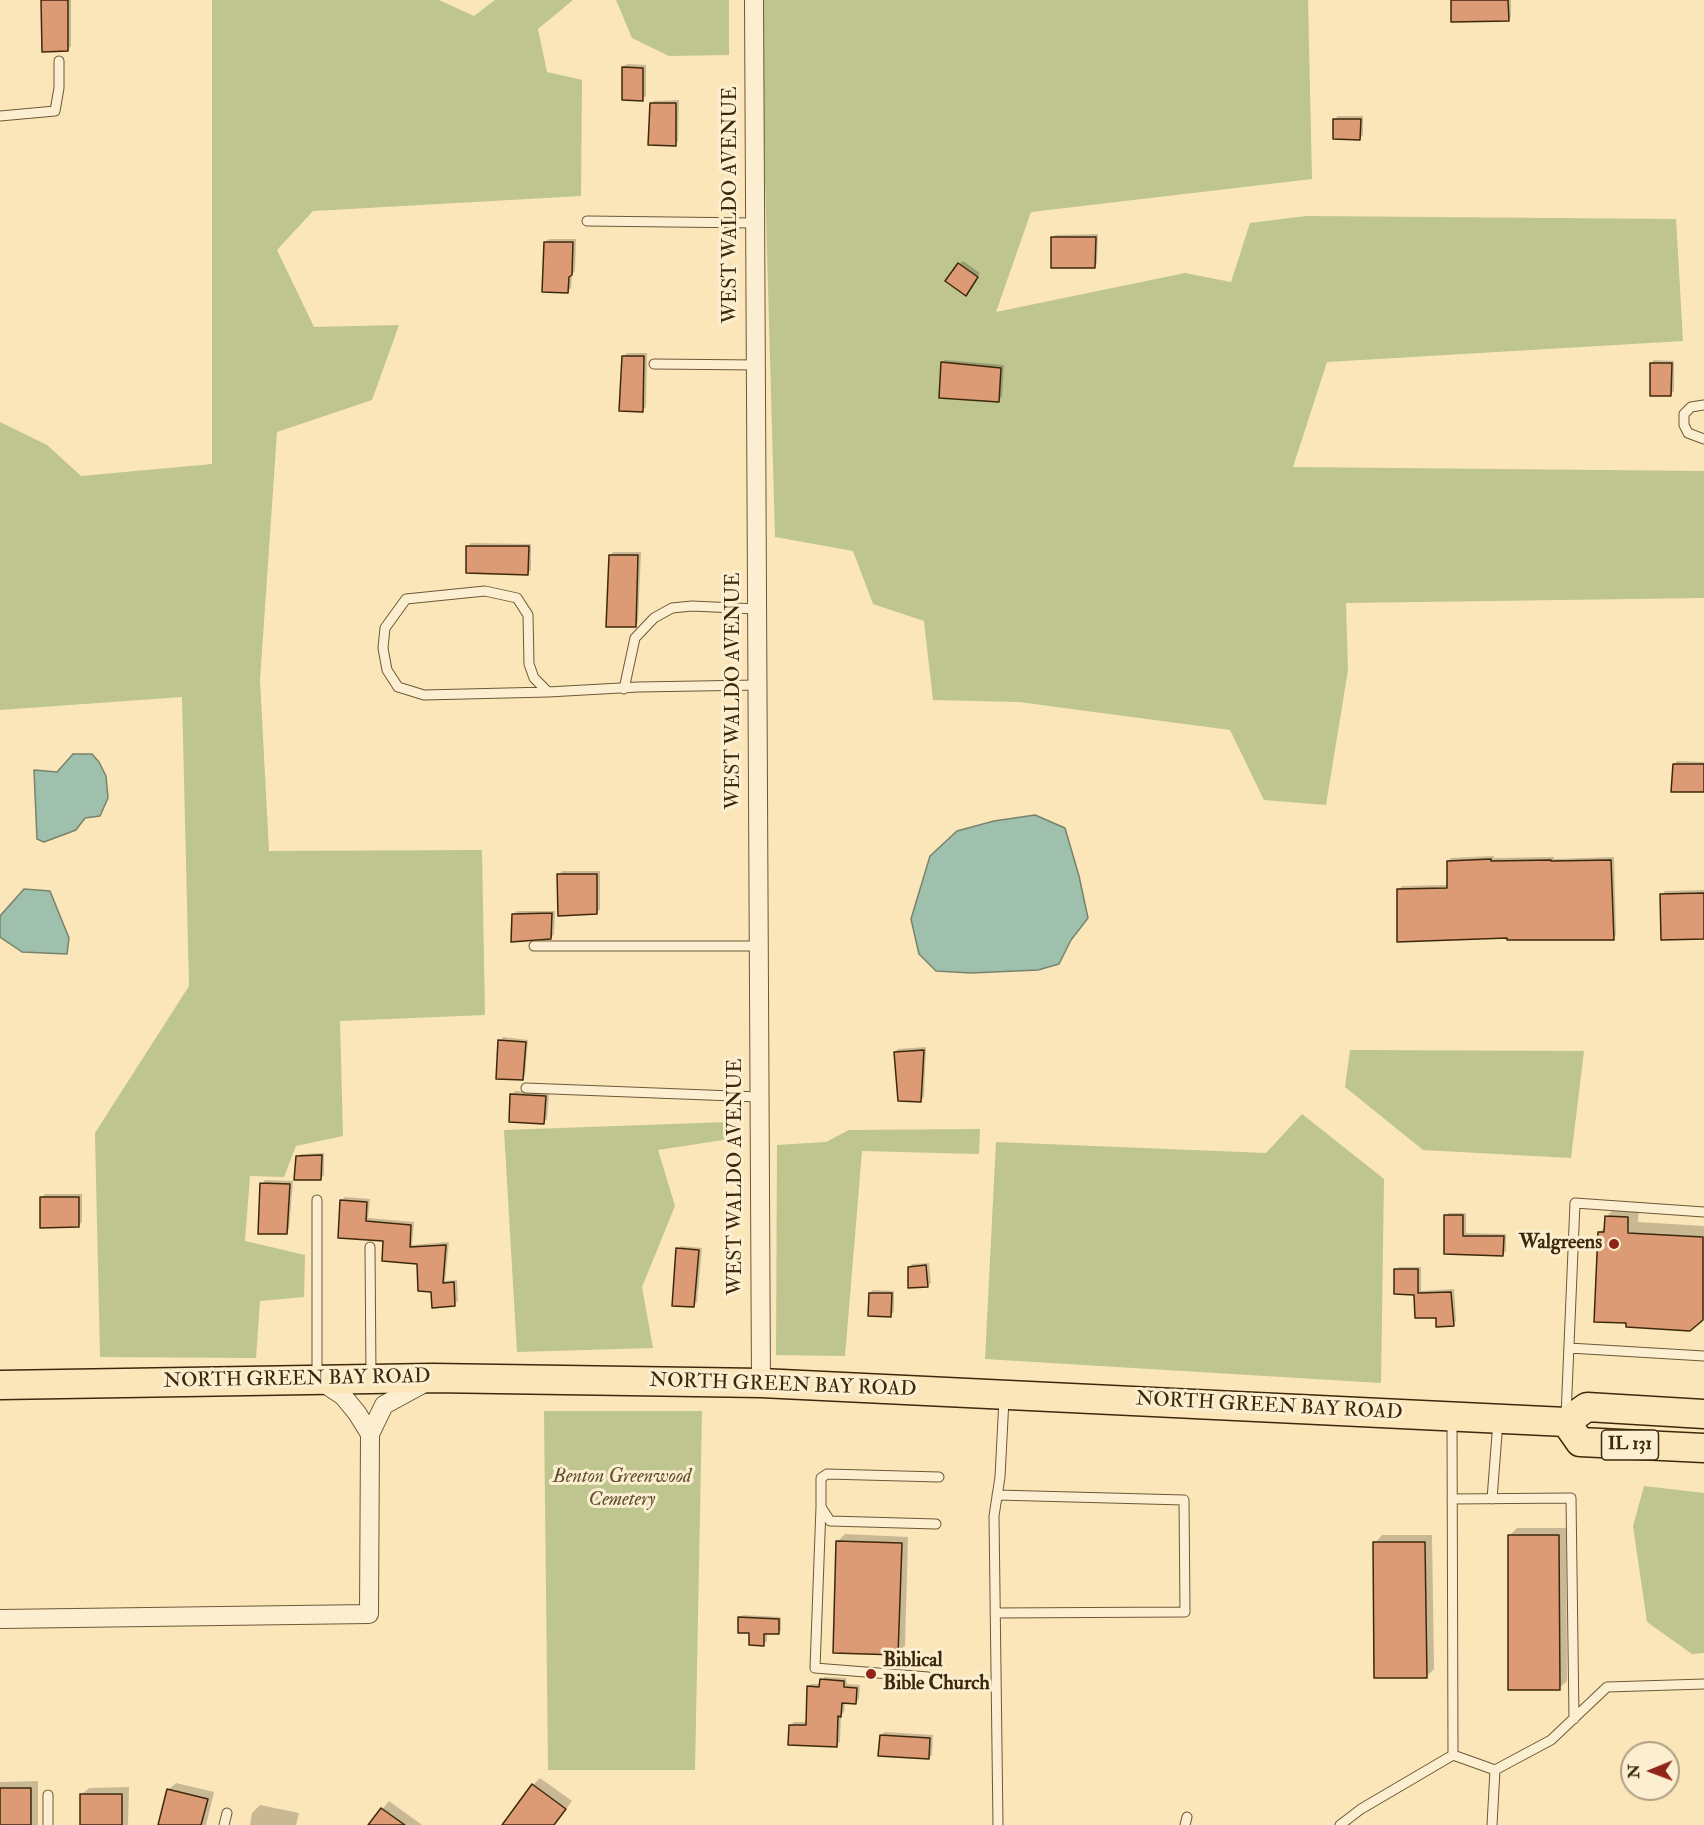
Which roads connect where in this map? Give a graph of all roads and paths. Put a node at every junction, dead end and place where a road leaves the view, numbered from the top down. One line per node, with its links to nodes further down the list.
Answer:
1 (754, 0): 5 (street, WEST WALDO AVENUE)
2 (59, 61): 3 (lane)
3 (0, 116)
4 (587, 221): 5 (lane)
5 (755, 223): 7 (street, WEST WALDO AVENUE)
6 (654, 364): 7 (lane)
7 (756, 365): 10 (street, WEST WALDO AVENUE)
8 (1704, 405): 9 (lane)
9 (1704, 439)
10 (757, 609): 11 (street, WEST WALDO AVENUE); 12 (lane)
11 (757, 685): 12 (lane); 15 (street, WEST WALDO AVENUE)
12 (624, 689): 13 (lane)
13 (548, 692): 13 (lane)
14 (534, 946): 15 (lane)
15 (758, 946): 17 (street, WEST WALDO AVENUE)
16 (526, 1088): 17 (lane)
17 (759, 1097): 26 (street, WEST WALDO AVENUE)
18 (317, 1200): 25 (lane)
19 (1704, 1212): 21 (lane)
20 (370, 1247): 23 (lane)
21 (1569, 1348): 22 (lane); 32 (lane)
22 (1704, 1356)
23 (371, 1378): 24 (main road, NORTH GREEN BAY ROAD); 25 (main road, NORTH GREEN BAY ROAD)
24 (432, 1378): 26 (main road, NORTH GREEN BAY ROAD); 33 (street)
25 (318, 1379): 27 (main road, NORTH GREEN BAY ROAD); 33 (street)
26 (761, 1383): 28 (main road, NORTH GREEN BAY ROAD)
27 (5, 1388)
28 (1004, 1394): 30 (main road, NORTH GREEN BAY ROAD); 36 (lane)
29 (1704, 1414): 32 (main road, IL 131)
30 (1452, 1416): 31 (main road, NORTH GREEN BAY ROAD); 38 (lane)
31 (1498, 1419): 32 (main road, NORTH GREEN BAY ROAD); 37 (lane)
32 (1566, 1422): 34 (main road, IL 131)
33 (370, 1434): 42 (street)
34 (1704, 1448)
35 (939, 1477): 39 (lane)
36 (997, 1495): 41 (lane); 41 (lane)
37 (1492, 1498): 38 (lane); 45 (lane)
38 (1452, 1499): 46 (lane)
39 (821, 1507): 40 (lane); 43 (lane)
40 (936, 1524)
41 (995, 1613): 52 (lane)
42 (0, 1619)
43 (928, 1677)
44 (1704, 1683): 45 (lane)
45 (1574, 1719): 47 (lane)
46 (1453, 1755): 47 (lane); 53 (lane)
47 (1495, 1770): 54 (lane)
48 (48, 1795): 50 (lane)
49 (227, 1813): 51 (lane)
50 (48, 1825)
51 (224, 1825)
52 (998, 1825)
53 (1340, 1825)
54 (1492, 1825)

